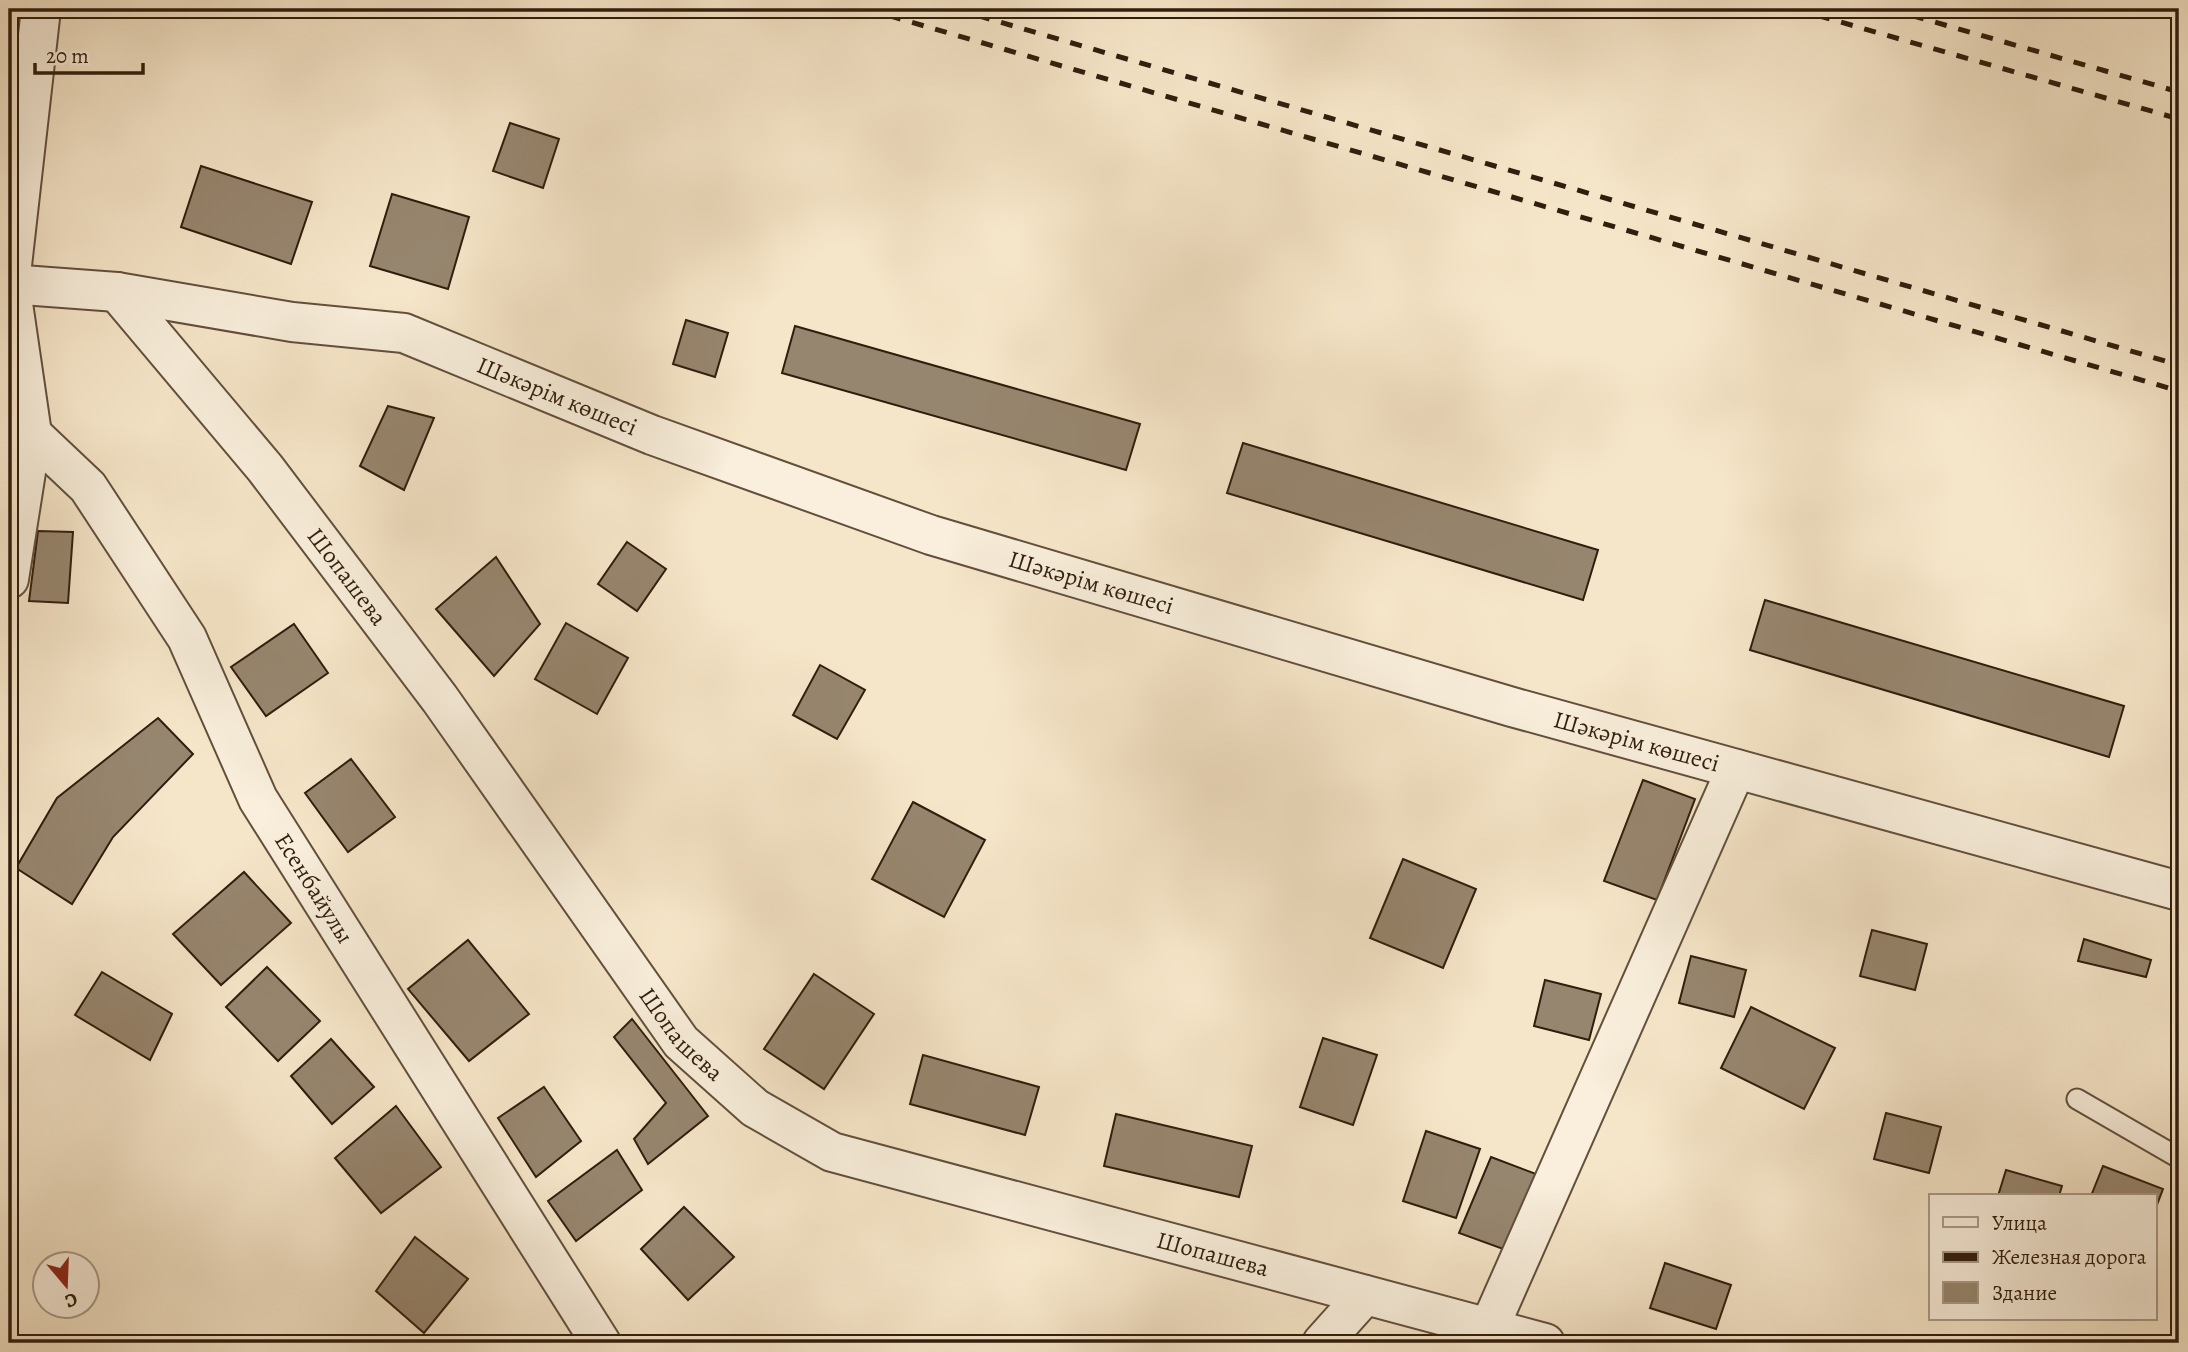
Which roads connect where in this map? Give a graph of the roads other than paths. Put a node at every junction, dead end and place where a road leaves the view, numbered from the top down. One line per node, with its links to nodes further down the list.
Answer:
1 (41, 9): 2 (street)
2 (9, 284): 3 (street, Шәкәрім көшесі); 4 (street)
3 (117, 292): 6 (street, Шәкәрім көшесі); 10 (street, Шопашева)
4 (32, 434): 5 (street); 12 (street, Есенбайулы)
5 (9, 579)
6 (1736, 769): 7 (street, Шәкәрім көшесі); 11 (street)
7 (2179, 891)
8 (2077, 1099): 9 (lane)
9 (2179, 1158)
10 (1365, 1295): 11 (street, Шопашева); 13 (street)
11 (1489, 1328): 14 (street, Шопашева)
12 (601, 1343)
13 (1322, 1343)
14 (1545, 1343)

